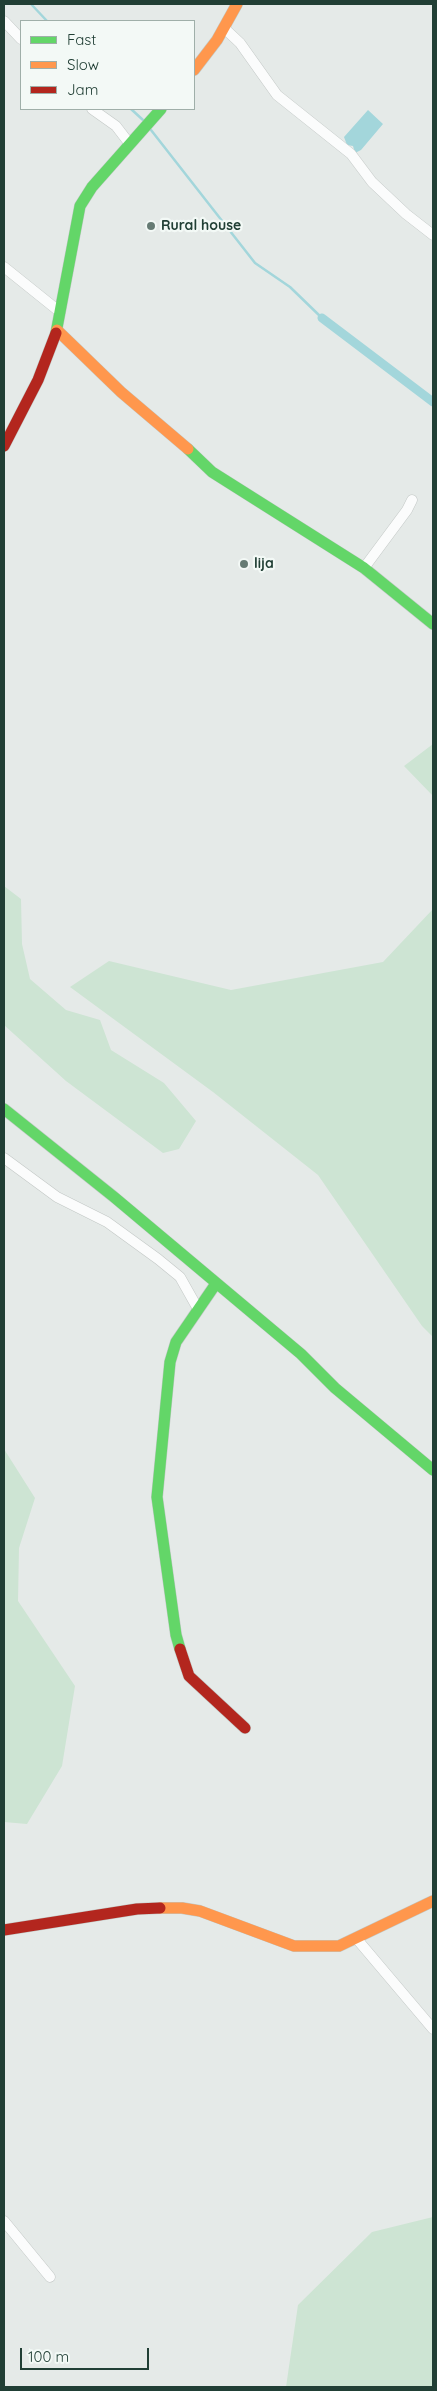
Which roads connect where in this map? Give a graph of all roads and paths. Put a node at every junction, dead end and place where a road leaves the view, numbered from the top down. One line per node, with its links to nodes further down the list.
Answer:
1 (237, 4): 3 (street)
2 (4, 22): 4 (street)
3 (224, 28): 5 (street); 9 (street)
4 (20, 38)
5 (195, 69)
6 (93, 110): 8 (street)
7 (159, 110): 8 (street)
8 (131, 140): 11 (street)
9 (433, 235)
10 (4, 267): 11 (street)
11 (60, 312): 12 (street)
12 (57, 330): 13 (street); 15 (street)
13 (4, 446)
14 (412, 500): 15 (street)
15 (364, 568): 16 (street)
16 (433, 624)
17 (4, 1109): 19 (street)
18 (4, 1158): 20 (street)
19 (215, 1285): 20 (street); 21 (street)
20 (198, 1309): 22 (street)
21 (433, 1470)
22 (245, 1728)
23 (433, 1901): 25 (street)
24 (4, 1930): 25 (street)
25 (356, 1938): 26 (street)
26 (433, 2029)
27 (4, 2221): 28 (street)
28 (50, 2277)

